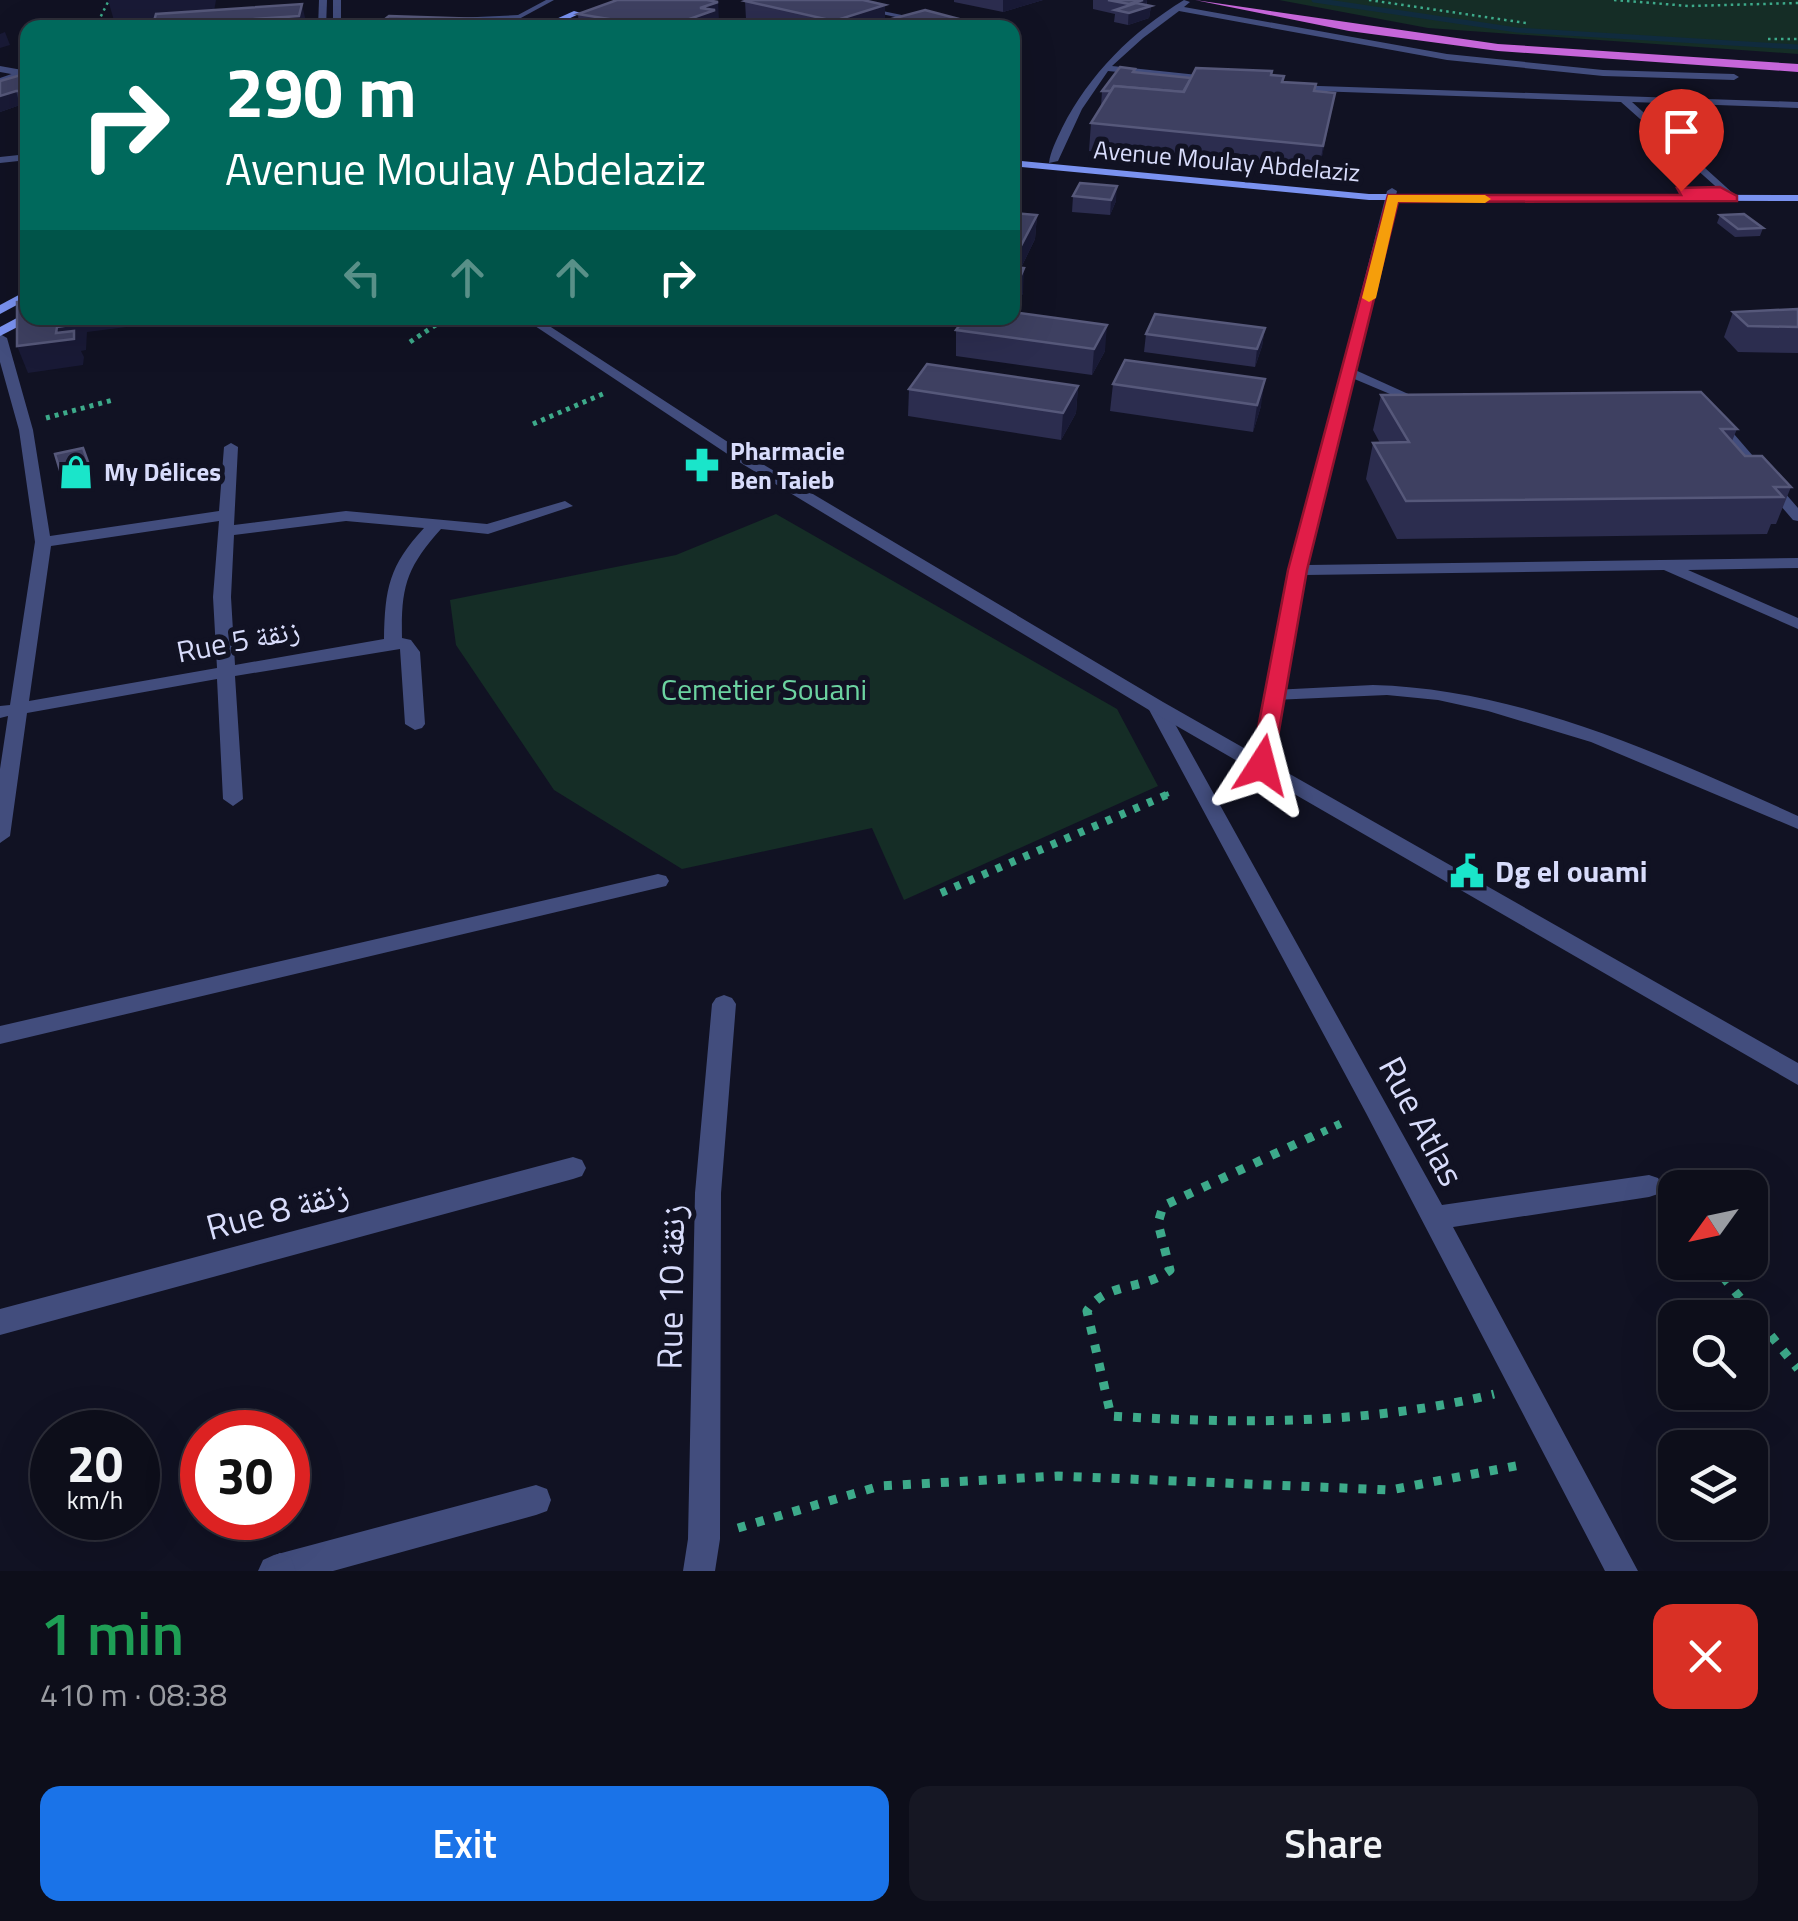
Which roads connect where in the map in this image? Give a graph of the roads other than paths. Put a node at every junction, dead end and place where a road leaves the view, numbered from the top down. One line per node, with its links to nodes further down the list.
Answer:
1 (551, 0): 9 (lane)
2 (611, 0): 10 (main road)
3 (639, 0): 11 (main road)
4 (818, 0): 12 (lane)
5 (1188, 0): 8 (street)
6 (1200, 0): 13 (highway)
7 (1231, 0): 14 (highway)
8 (1176, 8): 15 (street); 16 (street)
9 (446, 20)
10 (560, 20)
11 (588, 20)
12 (921, 20)
13 (1594, 58): 14 (highway); 16 (street)
14 (1798, 64)
15 (1106, 68): 18 (street); 24 (street)
16 (1603, 73): 17 (street); 20 (street)
17 (1734, 77)
18 (1238, 82)
19 (1275, 86): 20 (street)
20 (1625, 101): 21 (street); 26 (street)
21 (1798, 104)
22 (1020, 160): 24 (main road, Avenue Moulay Abdelaziz)
23 (1020, 161): 27 (main road, Avenue Moulay Abdelaziz)
24 (1053, 161): 27 (main road, Avenue Moulay Abdelaziz)
25 (1798, 190): 26 (main road, Avenue Moulay Abdelaziz)
26 (1720, 191): 28 (main road, Avenue Moulay Abdelaziz); 29 (street)
27 (1392, 195): 28 (main road, Avenue Moulay Abdelaziz); 33 (street)
28 (1530, 196): 29 (main road, Avenue Moulay Abdelaziz)
29 (1732, 198): 30 (main road, Avenue Moulay Abdelaziz)
30 (1798, 198)
31 (540, 325): 49 (street)
32 (0, 335): 41 (street)
33 (1349, 372): 34 (lane); 44 (street)
34 (1432, 406)
35 (1694, 424): 38 (lane)
36 (231, 448): 39 (street)
37 (565, 506): 40 (street)
38 (1798, 517)
39 (227, 523): 40 (street); 41 (street); 47 (street)
40 (435, 526): 46 (street)
41 (43, 542): 50 (street)
42 (1798, 563): 43 (street)
43 (1665, 565): 44 (street); 45 (street)
44 (1298, 570): 48 (street)
45 (1798, 624)
46 (392, 643): 47 (street, Rue 5 زنقة); 51 (street)
47 (230, 674): 50 (street, Rue 5 زنقة); 53 (street)
48 (1273, 695): 52 (street); 54 (lane)
49 (1156, 706): 52 (street); 62 (street, Rue Atlas)
50 (9, 711): 55 (street)
51 (414, 724)
52 (1262, 765): 59 (street)
53 (233, 799)
54 (1798, 824)
55 (0, 836)
56 (658, 881): 58 (street)
57 (724, 1004): 66 (street, Rue 10 زنقة)
58 (0, 1035)
59 (1798, 1075)
60 (574, 1168): 63 (street, Rue 8 زنقة)
61 (1649, 1186): 62 (street)
62 (1434, 1218): 67 (street, Rue Atlas)
63 (0, 1322)
64 (536, 1500): 65 (street)
65 (278, 1570)
66 (700, 1571)
67 (1622, 1571)

